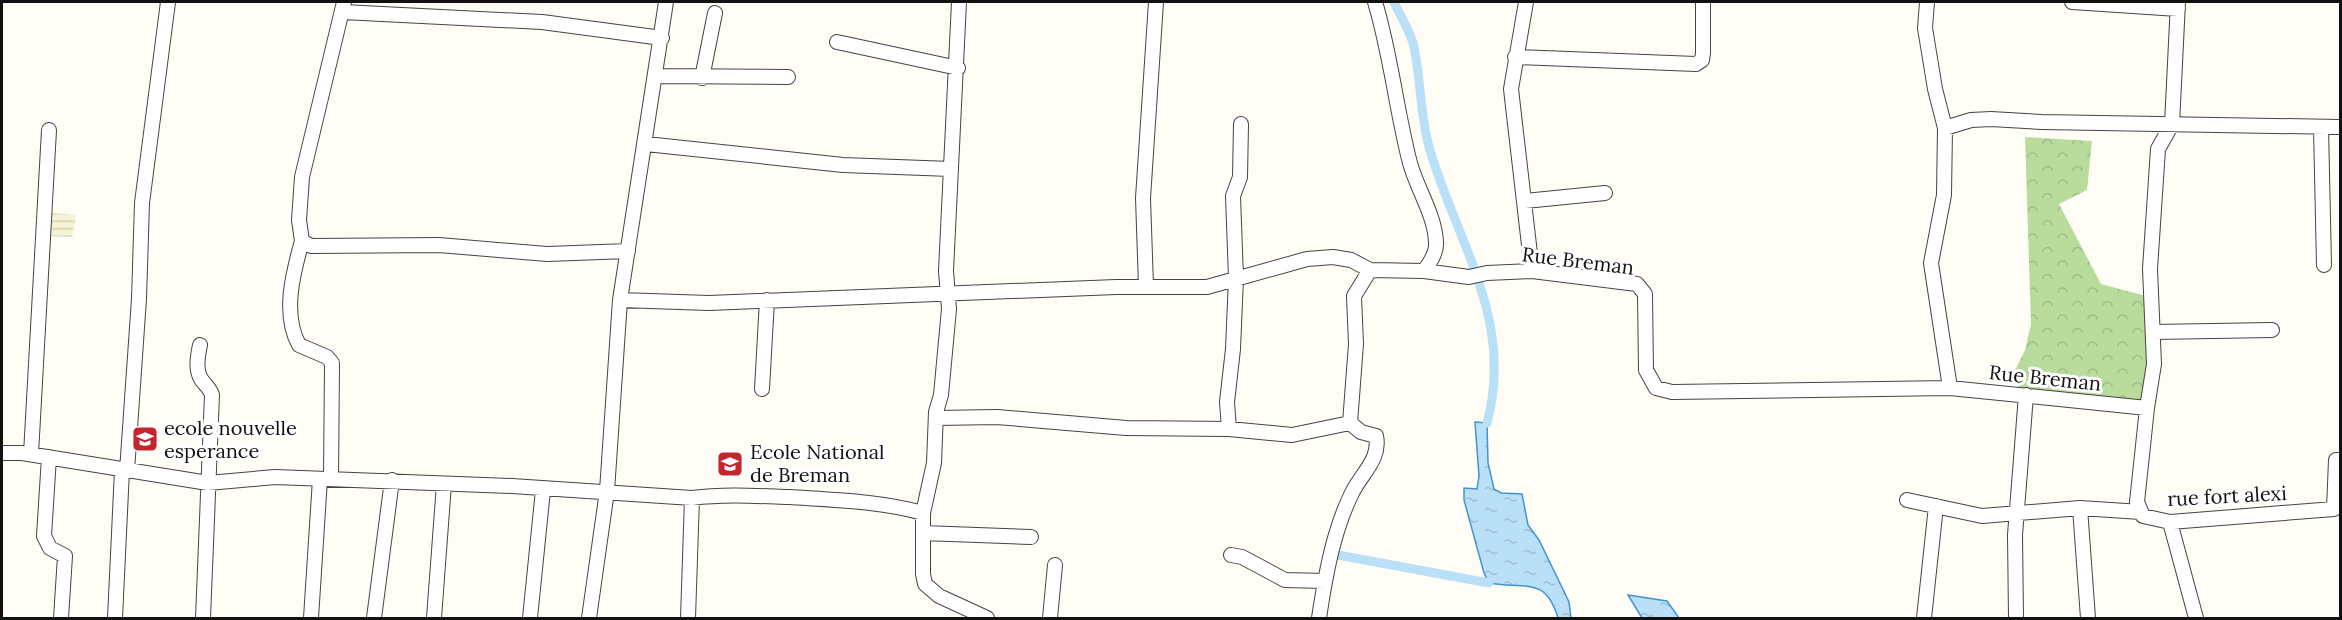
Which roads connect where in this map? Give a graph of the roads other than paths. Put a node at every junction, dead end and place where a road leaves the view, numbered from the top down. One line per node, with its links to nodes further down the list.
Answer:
1 (168, 2): 55 (street)
2 (666, 2): 13 (street)
3 (959, 2): 16 (street)
4 (1156, 2): 37 (street)
5 (1375, 2): 34 (street)
6 (1526, 2): 15 (street)
7 (1703, 2): 15 (street)
8 (1928, 2): 24 (street)
9 (2072, 2): 10 (street)
10 (2178, 5): 21 (street)
11 (344, 7): 13 (street); 30 (street)
12 (715, 13): 19 (street)
13 (662, 38): 17 (street)
14 (837, 42): 16 (street)
15 (1515, 57): 29 (street)
16 (958, 69): 27 (street)
17 (656, 76): 19 (street); 26 (street)
18 (788, 77): 19 (street)
19 (702, 78)
20 (1241, 124): 36 (street)
21 (2172, 124): 22 (street); 24 (street); 42 (street, rue fort alexi)
22 (2320, 127): 23 (street); 32 (street)
23 (2340, 127)
24 (1945, 128): 44 (street)
25 (49, 130): 52 (street)
26 (646, 144): 27 (street); 31 (street)
27 (951, 169): 38 (street)
28 (1605, 194): 29 (street)
29 (1525, 201): 35 (street)
30 (302, 241): 31 (street); 56 (street)
31 (628, 251): 39 (street)
32 (2324, 265)
33 (1370, 270): 34 (street, Rue Breman); 36 (street); 49 (street)
34 (1424, 271): 35 (street, Rue Breman)
35 (1532, 271): 44 (street, Rue Breman)
36 (1236, 278): 37 (street); 50 (street)
37 (1146, 286): 38 (street)
38 (947, 295): 40 (street); 48 (street)
39 (620, 300): 40 (street); 61 (street)
40 (767, 300): 45 (street)
41 (2272, 330): 42 (street)
42 (2153, 332): 47 (street, rue fort alexi)
43 (200, 345): 58 (street)
44 (1950, 388): 46 (street, Rue Breman)
45 (762, 389)
46 (2026, 395): 47 (street, Rue Breman); 68 (street)
47 (2147, 408): 66 (street, rue fort alexi)
48 (936, 418): 50 (street); 67 (street)
49 (1350, 423): 50 (street); 74 (street)
50 (1229, 429)
51 (2, 453): 52 (street)
52 (31, 454): 53 (street)
53 (49, 457): 55 (street); 76 (street)
54 (2340, 460): 69 (street, rue fort alexi)
55 (124, 471): 58 (street); 77 (street)
56 (326, 479): 57 (street); 58 (street); 79 (street)
57 (392, 480): 59 (street); 80 (street)
58 (208, 483): 78 (street)
59 (444, 484): 60 (street); 81 (street)
60 (543, 490): 61 (street); 82 (street)
61 (607, 491): 62 (street); 83 (street)
62 (692, 498): 67 (street); 84 (street)
63 (1907, 500): 64 (street)
64 (1936, 506): 68 (street); 87 (street)
65 (2080, 508): 66 (street); 68 (street); 89 (street)
66 (2141, 512): 69 (street, rue fort alexi)
67 (923, 513): 70 (street)
68 (2017, 513): 88 (street)
69 (2170, 522): 90 (street)
70 (923, 533): 71 (street); 75 (street)
71 (1031, 537)
72 (1231, 555): 74 (street)
73 (1055, 565): 85 (street)
74 (1325, 581): 86 (street)
75 (979, 617)
76 (61, 618)
77 (115, 618)
78 (203, 618)
79 (311, 618)
80 (374, 618)
81 (434, 618)
82 (530, 618)
83 (589, 618)
84 (688, 618)
85 (1050, 618)
86 (1319, 618)
87 (1924, 618)
88 (2016, 618)
89 (2088, 618)
90 (2196, 618)

